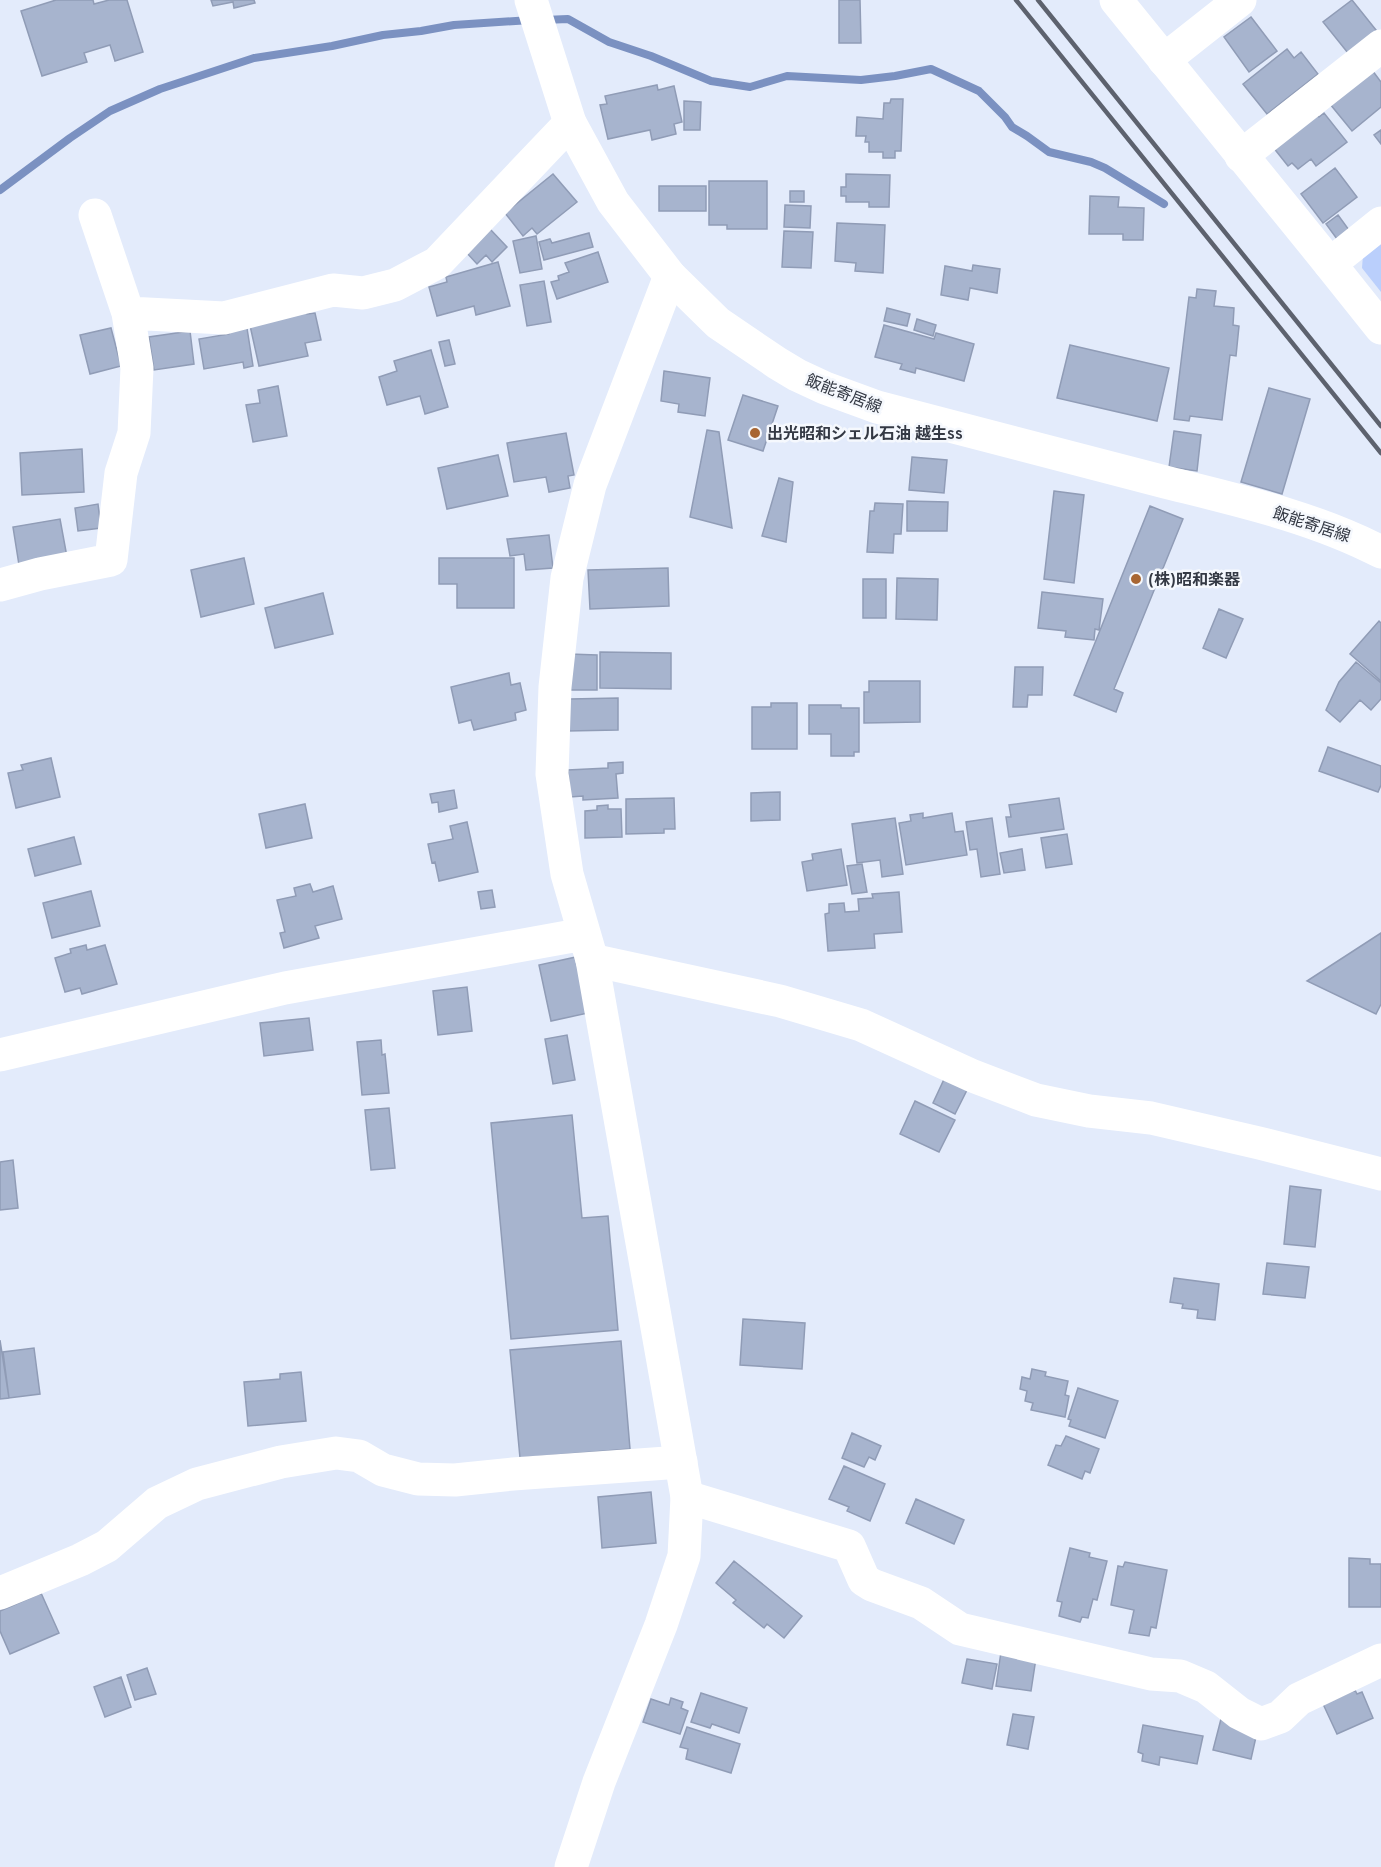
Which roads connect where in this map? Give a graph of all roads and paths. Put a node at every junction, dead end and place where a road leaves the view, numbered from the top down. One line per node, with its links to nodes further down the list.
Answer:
1 (1116, 0): 5 (street)
2 (1240, 0): 5 (street)
3 (534, 11): 6 (street, 飯能寄居線)
4 (1381, 46): 7 (street)
5 (1164, 60): 7 (street)
6 (570, 123): 11 (street, 飯能寄居線); 12 (street)
7 (1241, 156): 10 (street)
8 (95, 214): 12 (street)
9 (1381, 223): 10 (street)
10 (1330, 264): 13 (street)
11 (670, 276): 14 (street, 飯能寄居線); 16 (street)
12 (128, 313): 15 (street)
13 (1381, 328)
14 (1381, 552)
15 (0, 585)
16 (588, 947): 17 (street); 18 (street); 19 (street)
17 (0, 1055)
18 (1381, 1174)
19 (681, 1462): 20 (street); 21 (street)
20 (687, 1497): 22 (street); 23 (street)
21 (0, 1593)
22 (1381, 1660)
23 (571, 1867)

